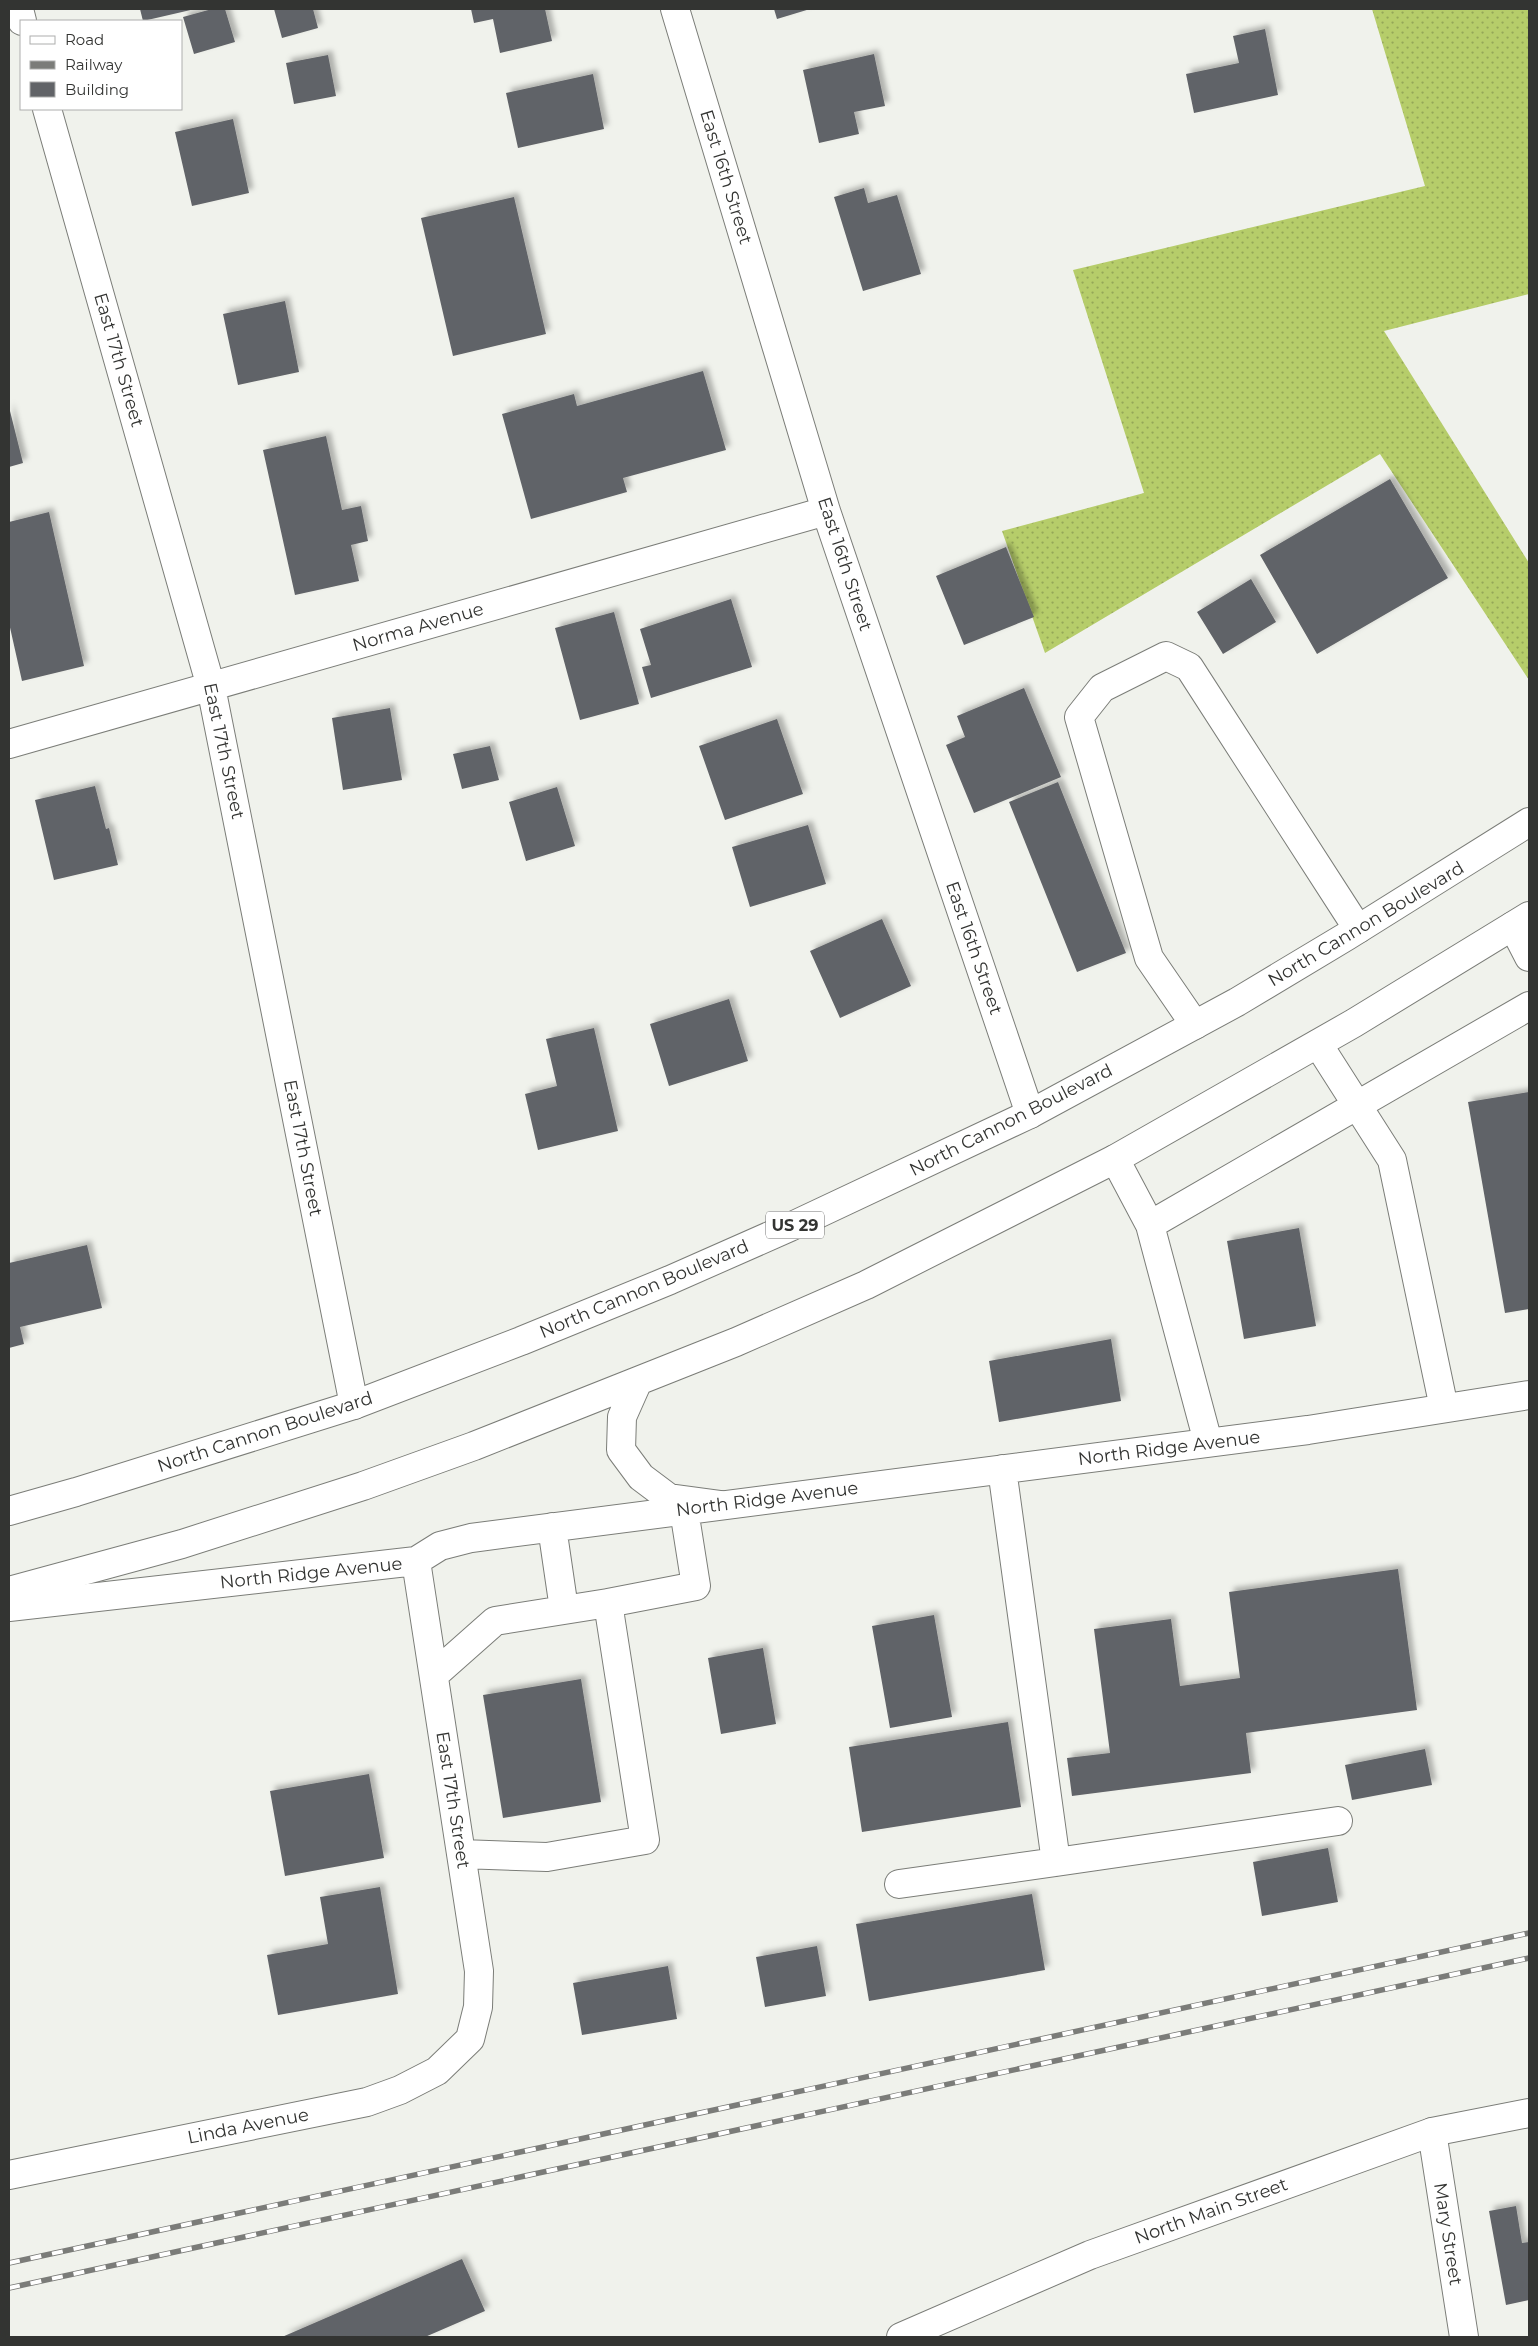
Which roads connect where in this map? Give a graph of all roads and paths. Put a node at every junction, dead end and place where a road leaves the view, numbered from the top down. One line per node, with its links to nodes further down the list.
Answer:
1 (675, 9): 3 (street, East 16th Street)
2 (47, 110): 4 (street, East 17th Street)
3 (826, 511): 4 (street, Norma Avenue); 14 (street, East 16th Street)
4 (211, 686): 5 (street, Norma Avenue); 19 (street, East 17th Street)
5 (9, 744)
6 (1529, 822): 8 (street, North Cannon Boulevard / US 29)
7 (1521, 921): 9 (street); 12 (street)
8 (1358, 929): 11 (street, North Cannon Boulevard / US 29); 11 (street)
9 (1529, 957)
10 (1529, 1006): 13 (street)
11 (1195, 1025): 14 (street, North Cannon Boulevard / US 29)
12 (1318, 1044): 13 (street); 15 (street)
13 (1356, 1106): 16 (street); 20 (street)
14 (1030, 1114): 19 (street, North Cannon Boulevard / US 29)
15 (1115, 1159): 16 (street); 17 (street)
16 (1150, 1225): 21 (street)
17 (638, 1380): 23 (street); 28 (street)
18 (1529, 1395): 20 (street, North Ridge Avenue)
19 (354, 1405): 25 (street, North Cannon Boulevard / US 29)
20 (1444, 1408): 21 (street, North Ridge Avenue)
21 (1208, 1442): 22 (street, North Ridge Avenue)
22 (1002, 1469): 23 (street, North Ridge Avenue); 35 (street)
23 (721, 1505): 24 (street, North Ridge Avenue)
24 (684, 1510): 26 (street, North Ridge Avenue); 29 (street)
25 (9, 1511)
26 (552, 1527): 27 (street, North Ridge Avenue); 31 (street)
27 (416, 1561): 30 (street, North Ridge Avenue); 32 (street, East 17th Street)
28 (9, 1591)
29 (608, 1603): 31 (street); 34 (street)
30 (9, 1607)
31 (564, 1610): 32 (street)
32 (434, 1674): 34 (street, East 17th Street)
33 (1338, 1821): 35 (street)
34 (461, 1854): 37 (street, East 17th Street)
35 (1056, 1862): 36 (street)
36 (899, 1884)
37 (470, 2038): 40 (street, Linda Avenue)
38 (1529, 2113): 39 (street, North Main Street)
39 (1432, 2132): 41 (street, North Main Street); 42 (street, Mary Street)
40 (9, 2175)
41 (901, 2337)
42 (1464, 2337)

